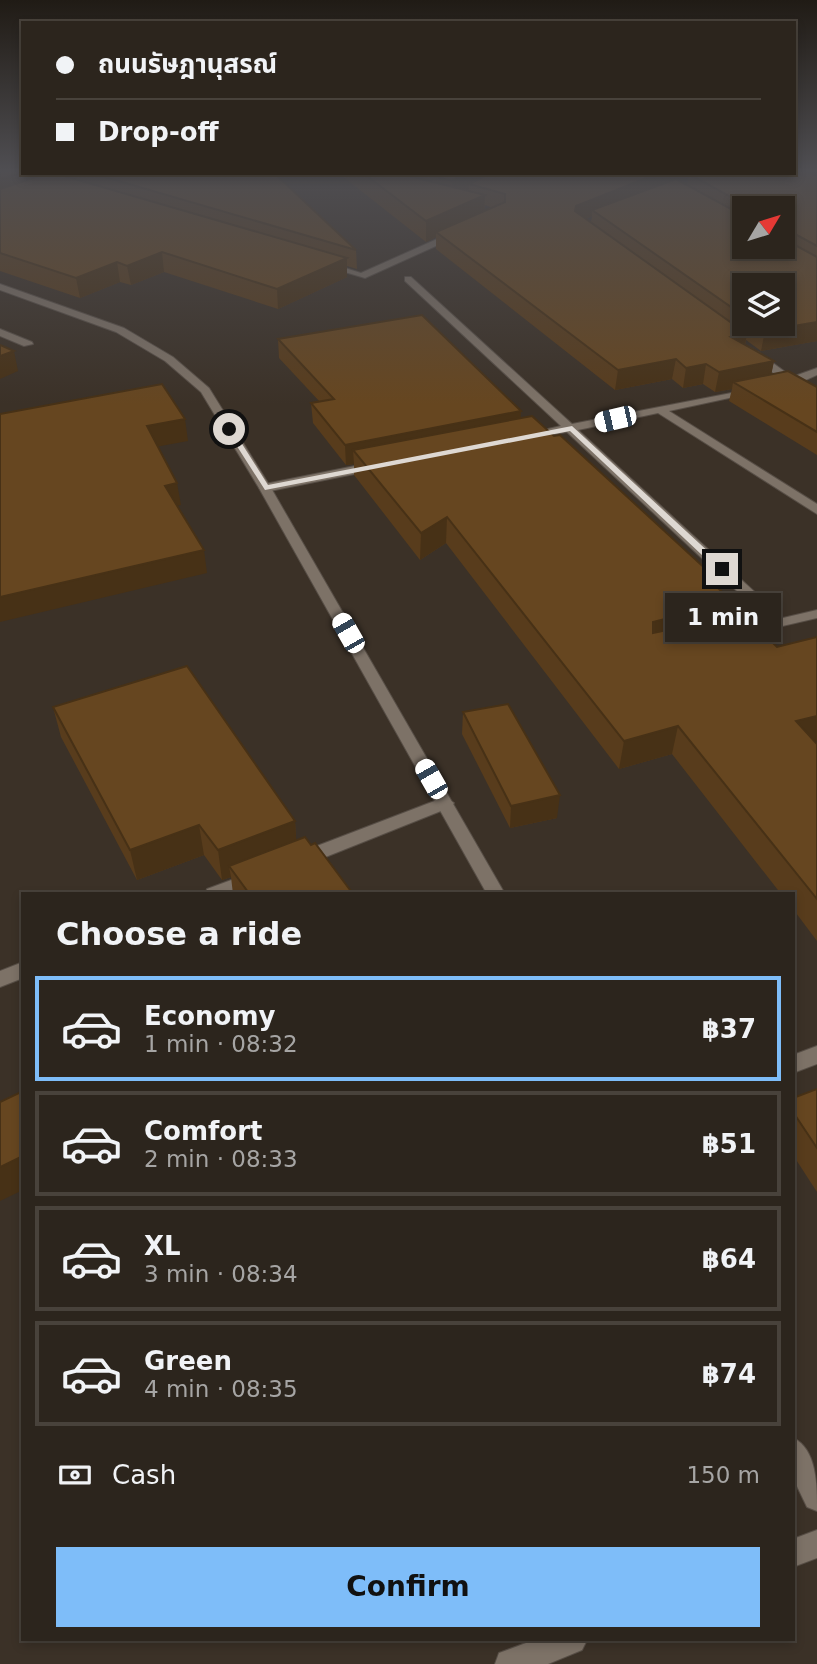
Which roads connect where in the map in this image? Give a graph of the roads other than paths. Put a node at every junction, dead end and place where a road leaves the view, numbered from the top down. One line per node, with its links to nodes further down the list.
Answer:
1 (423, 249): 2 (street)
2 (309, 260)
3 (408, 279): 11 (street)
4 (0, 287): 14 (street)
5 (0, 332): 6 (street)
6 (28, 344)
7 (748, 349): 9 (street)
8 (817, 372): 9 (street)
9 (793, 382): 10 (street)
10 (659, 409): 11 (street); 15 (street)
11 (572, 428): 12 (street); 17 (street)
12 (518, 439)
13 (385, 464): 14 (street)
14 (265, 488): 19 (street)
15 (817, 510)
16 (817, 614): 17 (street)
17 (779, 622): 18 (street)
18 (716, 638)
19 (445, 803): 20 (street); 23 (street)
20 (291, 864)
21 (265, 874): 22 (street)
22 (219, 892)
23 (495, 892)
24 (21, 971): 25 (street)
25 (0, 979)
26 (817, 1055): 27 (street)
27 (795, 1063)
28 (795, 1455): 29 (street)
29 (817, 1497)
30 (817, 1544): 31 (street)
31 (795, 1552)
32 (569, 1641): 33 (street)
33 (510, 1664)

